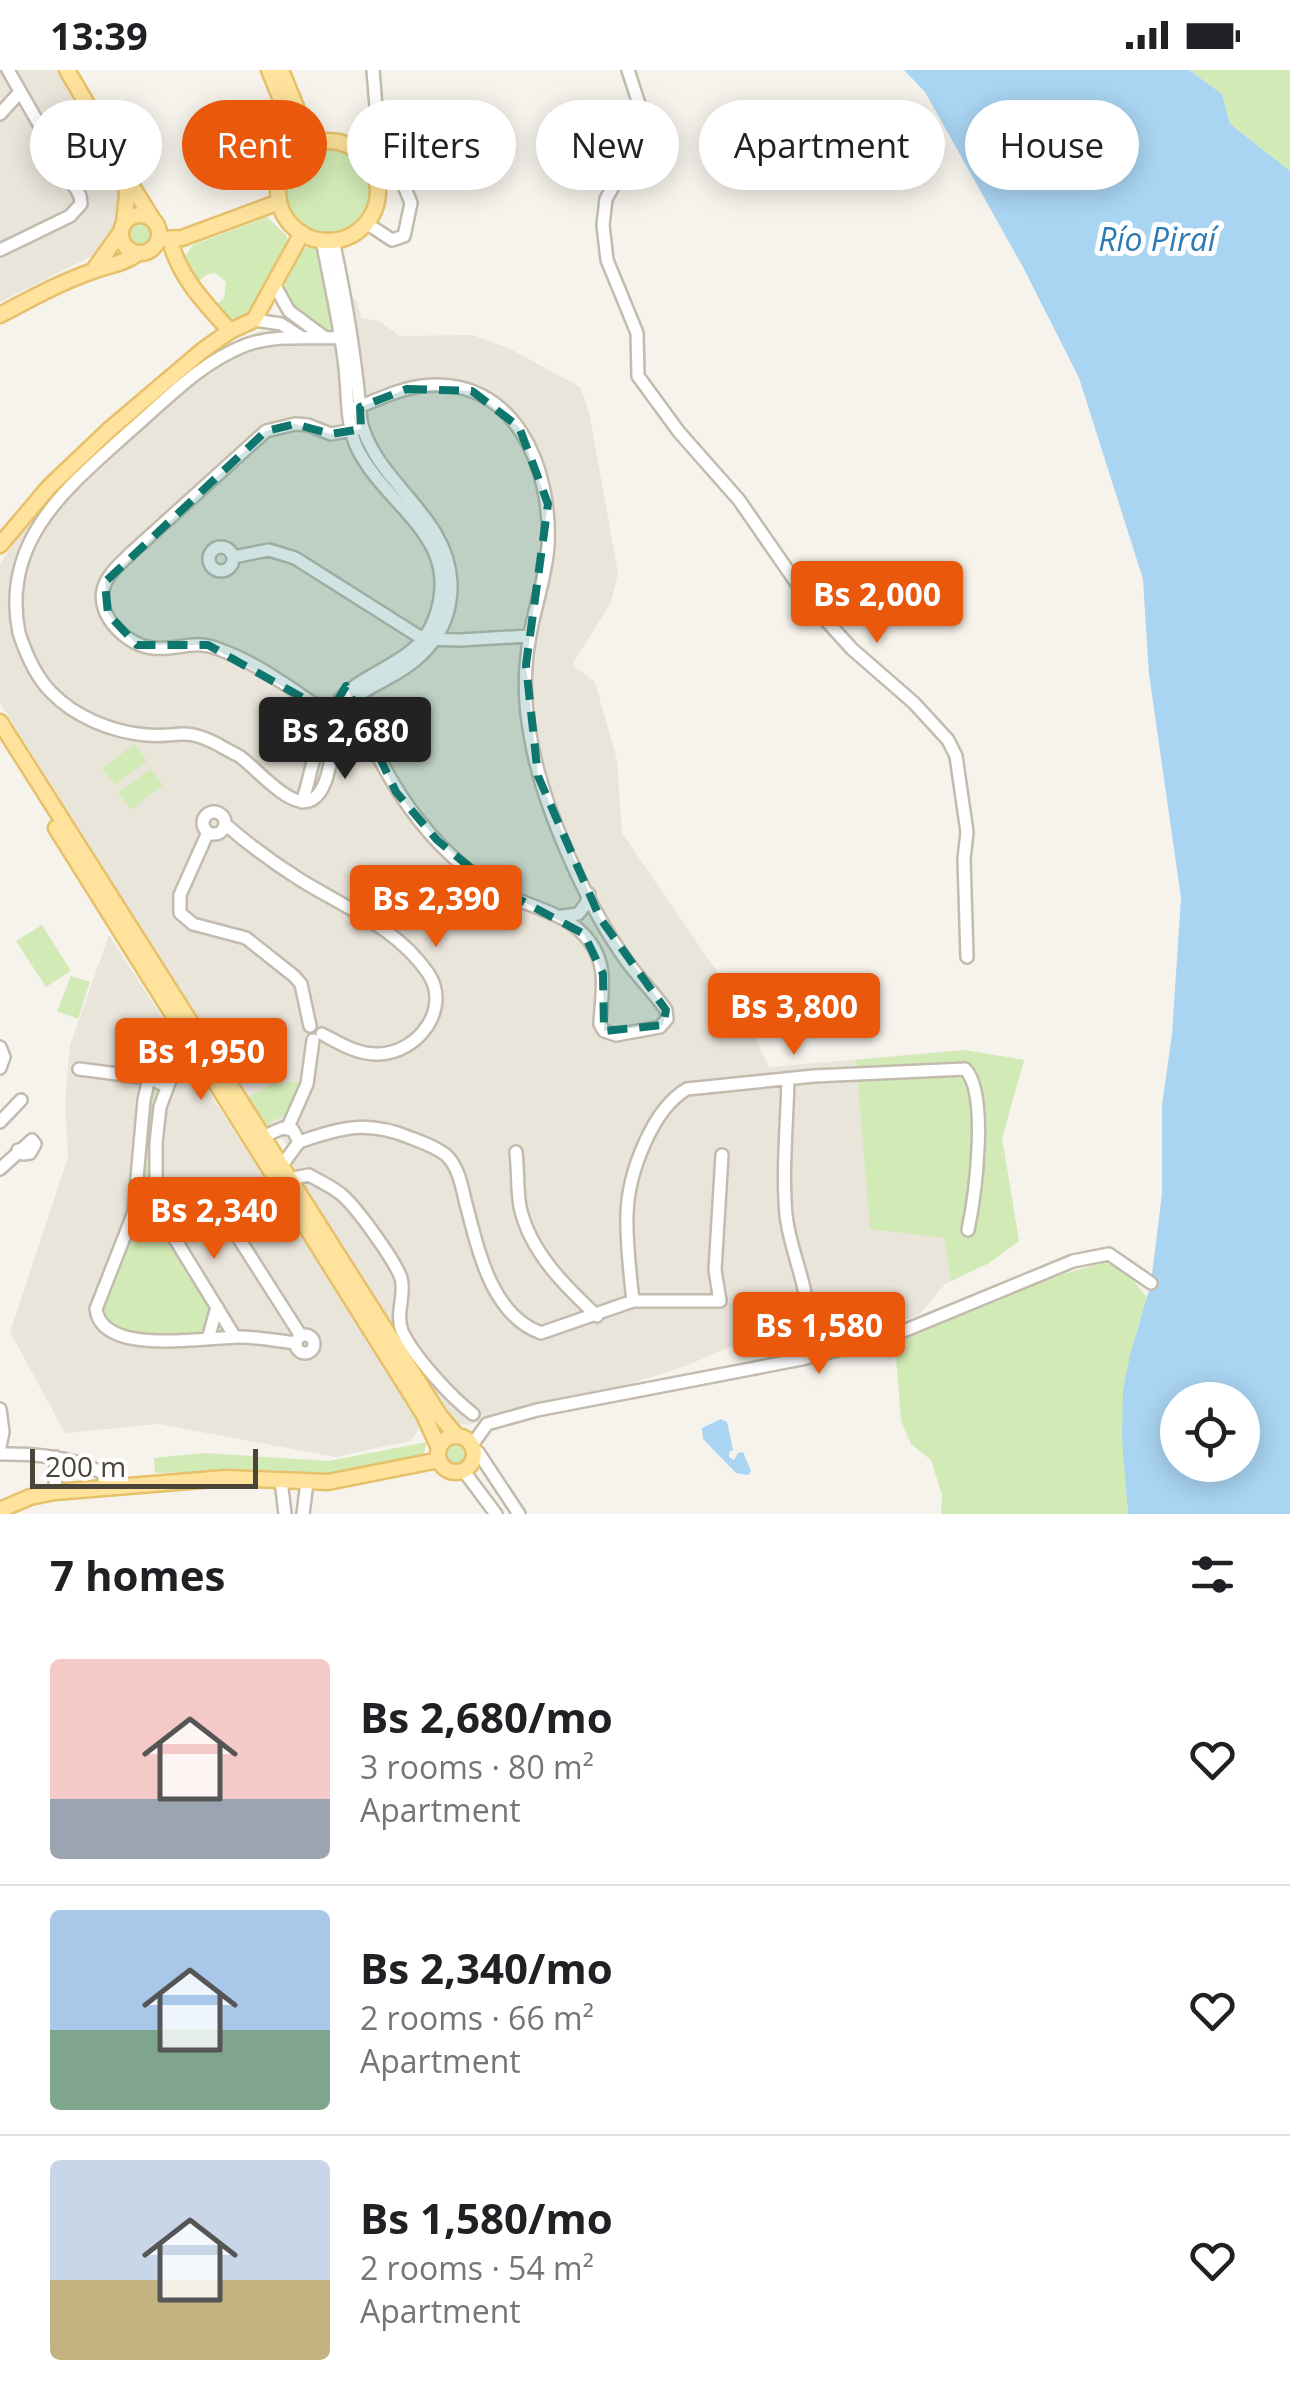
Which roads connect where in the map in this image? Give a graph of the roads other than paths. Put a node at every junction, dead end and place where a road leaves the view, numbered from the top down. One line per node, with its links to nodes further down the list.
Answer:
1 (8, 70): 7 (street)
2 (66, 70): 8 (main road)
3 (269, 70): 9 (main road)
4 (280, 70): 10 (main road)
5 (373, 70): 18 (street)
6 (628, 70): 49 (street)
7 (20, 92): 11 (street); 23 (street)
8 (84, 100)
9 (284, 100)
10 (290, 100)
11 (0, 114)
12 (327, 144): 18 (main road)
13 (125, 190): 19 (main road)
14 (134, 190): 17 (main road)
15 (280, 190): 16 (main road)
16 (279, 202): 20 (main road); 21 (main road)
17 (153, 220): 19 (main road); 21 (main road)
18 (366, 223): 22 (main road)
19 (122, 227): 24 (main road); 25 (main road)
20 (302, 233): 22 (main road); 26 (main road)
21 (164, 240): 24 (main road); 31 (main road)
22 (328, 240): 34 (street)
23 (0, 250)
24 (137, 254): 25 (main road)
25 (93, 271): 28 (main road)
26 (274, 284): 27 (street); 29 (main road)
27 (289, 312): 30 (street); 33 (street)
28 (0, 315)
29 (254, 320): 30 (street); 31 (main road)
30 (281, 324): 32 (street)
31 (230, 331): 37 (main road)
32 (301, 337): 33 (street); 42 (street)
33 (324, 337): 34 (street)
34 (345, 338): 35 (street)
35 (355, 408): 36 (street); 39 (street)
36 (357, 430): 40 (street); 42 (street)
37 (0, 545)
38 (233, 557): 40 (street)
39 (530, 636): 40 (street); 47 (street)
40 (429, 640): 41 (street)
41 (351, 695): 42 (street); 48 (street)
42 (335, 716)
43 (0, 722): 53 (main road)
44 (0, 738): 50 (main road)
45 (225, 824): 46 (street); 46 (street); 51 (street)
46 (208, 832): 51 (street)
47 (589, 894): 48 (street); 48 (street)
48 (562, 916)
49 (967, 958)
50 (180, 1028): 53 (main road); 56 (street)
51 (315, 1033): 61 (street)
52 (0, 1046): 54 (street)
53 (197, 1046): 58 (street); 62 (main road); 86 (main road)
54 (0, 1068)
55 (79, 1069): 56 (street)
56 (149, 1078): 58 (street); 70 (street)
57 (788, 1080): 71 (street); 74 (street); 76 (street)
58 (166, 1086): 69 (street)
59 (21, 1100): 60 (street)
60 (0, 1122)
61 (288, 1127): 62 (street); 63 (street)
62 (262, 1138): 68 (main road)
63 (300, 1142): 68 (street); 78 (street)
64 (18, 1150): 67 (street)
65 (516, 1152): 73 (street)
66 (722, 1155): 74 (street)
67 (0, 1168)
68 (284, 1173): 82 (street); 83 (main road)
69 (156, 1208): 70 (street); 75 (street); 79 (street)
70 (134, 1212): 80 (street)
71 (968, 1230)
72 (1151, 1282): 84 (street)
73 (576, 1300): 77 (street); 78 (street)
74 (633, 1302): 77 (street)
75 (217, 1308): 79 (street); 80 (street)
76 (808, 1315)
77 (596, 1316): 78 (street)
78 (570, 1325)
79 (235, 1337): 80 (street)
80 (208, 1338)
81 (0, 1410): 85 (street)
82 (474, 1414)
83 (457, 1436): 84 (main road); 86 (main road)
84 (473, 1448): 88 (main road); 93 (street)
85 (0, 1451): 87 (street)
86 (439, 1454): 88 (main road); 90 (main road)
87 (56, 1457): 91 (street); 92 (street)
88 (463, 1470): 97 (street)
89 (281, 1480): 90 (main road); 91 (main road); 95 (street)
90 (307, 1482): 96 (street)
91 (121, 1486): 92 (main road)
92 (55, 1492): 94 (main road)
93 (509, 1498): 97 (street); 98 (street)
94 (0, 1510)
95 (286, 1510): 96 (street)
96 (303, 1510)
97 (494, 1512)
98 (519, 1514)

